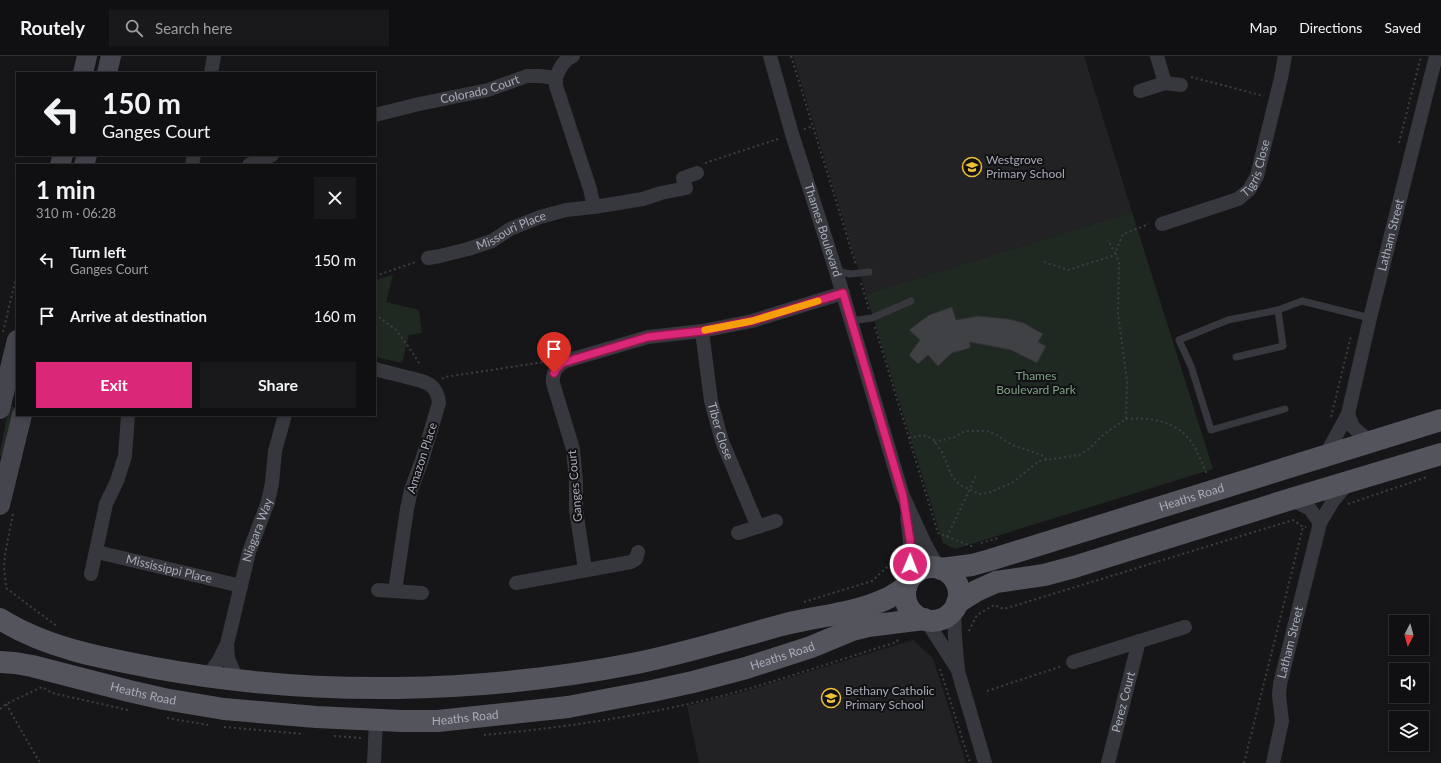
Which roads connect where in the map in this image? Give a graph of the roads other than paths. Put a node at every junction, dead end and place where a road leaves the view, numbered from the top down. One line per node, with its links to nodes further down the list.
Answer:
1 (87, 56): 9 (main road)
2 (112, 56): 10 (main road)
3 (214, 56): 11 (street)
4 (573, 56): 12 (street)
5 (770, 56): 23 (street, Thames Boulevard)
6 (1157, 56): 14 (street)
7 (1285, 56): 21 (street, Tigris Close)
8 (1436, 56): 28 (street, Latham Street)
9 (83, 72)
10 (107, 72)
11 (211, 72)
12 (556, 78): 16 (street, Colorado Court); 20 (street)
13 (1186, 81): 14 (street)
14 (1165, 83): 15 (street)
15 (1140, 91)
16 (376, 115)
17 (270, 156): 18 (street)
18 (251, 164)
19 (700, 168): 20 (street, Missouri Place)
20 (594, 207): 22 (street, Missouri Place)
21 (1162, 224)
22 (426, 260)
23 (836, 271): 24 (lane); 25 (street, Thames Boulevard)
24 (869, 272)
25 (843, 293): 29 (street, Thames Boulevard); 30 (street)
26 (911, 300): 29 (lane)
27 (1278, 310): 28 (lane); 32 (lane); 35 (lane)
28 (1370, 318): 36 (street, Latham Street)
29 (851, 321): 45 (street, Thames Boulevard)
30 (702, 331): 50 (street, Tiber Close); 55 (street, Ganges Court)
31 (9, 338): 34 (main road)
32 (1236, 357)
33 (376, 369): 61 (street, Amazon Place)
34 (0, 409)
35 (1285, 409)
36 (1348, 414): 41 (street); 43 (street, Latham Street)
37 (22, 416): 47 (main road)
38 (128, 416): 52 (street)
39 (285, 416): 59 (street, Niagara Way)
40 (1441, 420): 41 (main road, Heaths Road)
41 (1370, 442): 43 (main road, Heaths Road)
42 (1441, 454): 44 (main road)
43 (1325, 456): 54 (main road, Heaths Road)
44 (1348, 483): 46 (main road); 49 (street, Latham Street)
45 (903, 496): 54 (street, Thames Boulevard); 58 (street, Thames Boulevard)
46 (1291, 499): 49 (street); 63 (main road)
47 (0, 505)
48 (776, 521): 50 (street)
49 (1320, 523): 79 (street, Latham Street)
50 (758, 527): 51 (street)
51 (738, 533)
52 (97, 552): 56 (street); 59 (street, Mississippi Place)
53 (638, 552): 55 (street)
54 (940, 568): 58 (main road); 63 (main road)
55 (585, 569): 57 (street)
56 (91, 574)
57 (515, 583)
58 (908, 583): 65 (main road); 74 (main road)
59 (241, 586): 68 (street, Niagara Way)
60 (378, 590): 61 (street)
61 (395, 591): 62 (street)
62 (422, 593)
63 (956, 606): 65 (main road); 71 (street)
64 (0, 619): 72 (main road)
65 (925, 620): 71 (street); 75 (main road, Heaths Road)
66 (1185, 627): 67 (street)
67 (1139, 641): 70 (street); 78 (street, Perez Court)
68 (227, 644): 72 (street, Niagara Way); 73 (street, Niagara Way)
69 (0, 662): 75 (main road, Heaths Road)
70 (1073, 662)
71 (958, 671): 77 (street)
72 (207, 676): 73 (main road)
73 (237, 680): 74 (main road)
74 (366, 687): 75 (main road)
75 (376, 720): 76 (street)
76 (374, 763)
77 (985, 763)
78 (1108, 763)
79 (1273, 763)

